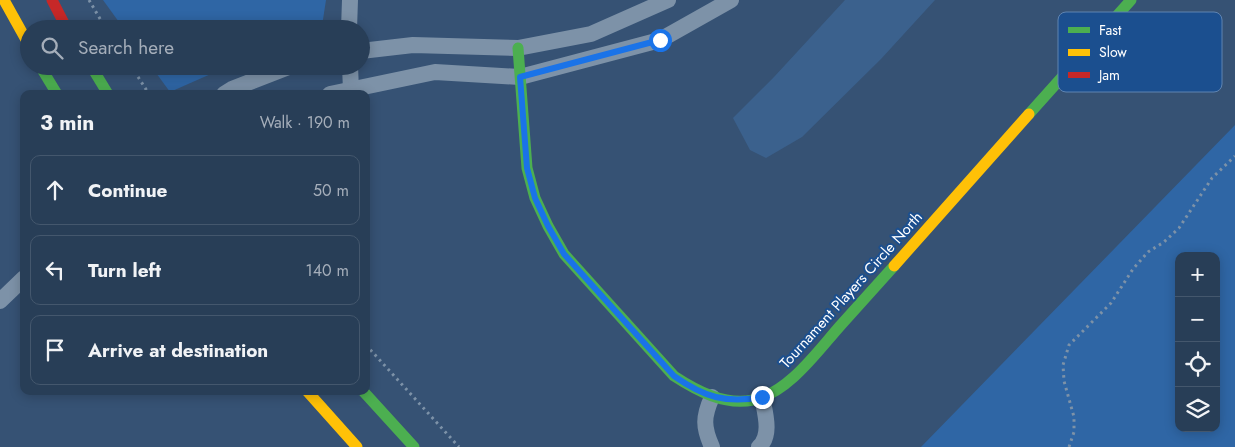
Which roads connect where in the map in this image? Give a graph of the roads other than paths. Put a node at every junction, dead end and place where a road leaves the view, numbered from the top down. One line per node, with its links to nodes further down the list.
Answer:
1 (4, 0): 10 (street)
2 (52, 0): 8 (street)
3 (350, 0): 9 (street)
4 (668, 0): 11 (street)
5 (731, 0): 17 (street)
6 (1131, 0): 7 (street, Tournament Players Circle North)
7 (1120, 12)
8 (62, 20)
9 (349, 20)
10 (20, 29)
11 (518, 48): 12 (street); 17 (street, Tournament Players Circle North)
12 (370, 50)
13 (45, 75): 19 (street)
14 (96, 75): 20 (street)
15 (267, 75): 21 (street)
16 (350, 75): 22 (street)
17 (520, 77): 22 (street); 27 (street, Tournament Players Circle North)
18 (1058, 82): 28 (street, Tournament Players Circle North)
19 (55, 90)
20 (106, 90)
21 (229, 90)
22 (351, 90)
23 (20, 282): 24 (street)
24 (0, 300)
25 (310, 395): 29 (street)
26 (367, 395): 30 (street)
27 (712, 397): 28 (street, Tournament Players Circle North); 31 (street)
28 (762, 397): 32 (street)
29 (357, 447)
30 (414, 447)
31 (712, 447)
32 (758, 447)

